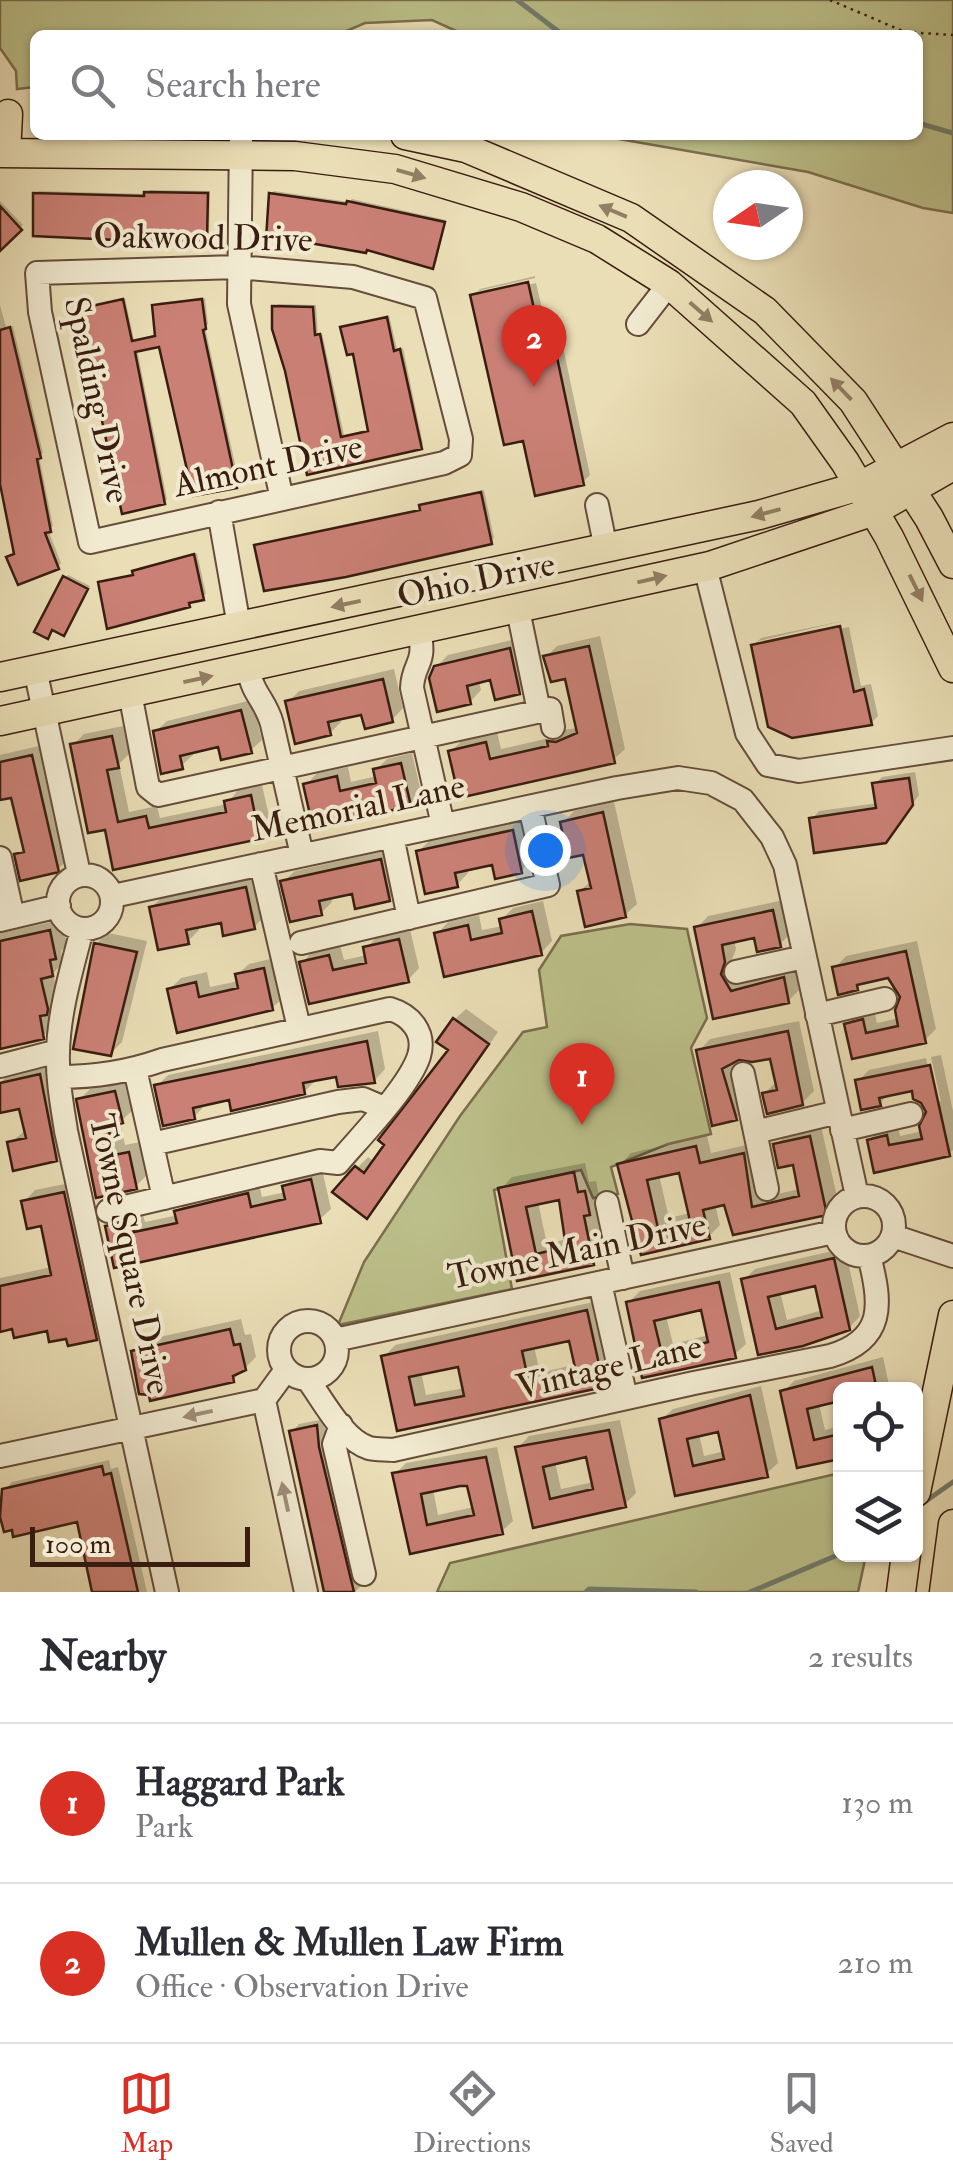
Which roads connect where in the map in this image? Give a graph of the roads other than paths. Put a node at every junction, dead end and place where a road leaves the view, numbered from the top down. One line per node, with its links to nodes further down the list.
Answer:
1 (14, 114): 5 (main road)
2 (428, 140): 4 (main road)
3 (240, 145): 5 (main road); 6 (main road, one-way to 6); 8 (street)
4 (466, 148): 6 (main road); 7 (main road, one-way to 4)
5 (3, 153)
6 (450, 185): 10 (main road)
7 (687, 257): 10 (main road); 15 (main road, one-way to 7)
8 (238, 267): 9 (street, Oakwood Drive); 13 (street, Oakwood Drive); 17 (street)
9 (37, 273): 20 (street, Spalding Drive)
10 (669, 284): 11 (street); 16 (main road, one-way to 16)
11 (638, 324)
12 (953, 437): 15 (main road, Ohio Drive)
13 (460, 455): 17 (street, Almont Drive)
14 (953, 466): 15 (main road, Ohio Drive)
15 (905, 480): 16 (main road, Ohio Drive); 22 (main road)
16 (867, 498): 21 (main road, Ohio Drive, one-way to 21); 23 (main road, Ohio Drive); 29 (main road, one-way to 29)
17 (282, 499): 19 (street, Almont Drive)
18 (596, 504): 21 (street)
19 (218, 512): 20 (street, Almont Drive); 27 (street)
20 (90, 542)
21 (606, 549): 24 (main road); 25 (main road, Ohio Drive)
22 (953, 564)
23 (705, 567): 24 (main road, Ohio Drive, one-way to 23); 38 (street)
24 (614, 588): 26 (main road, Ohio Drive)
25 (410, 591): 27 (main road, Ohio Drive, one-way to 27); 28 (main road)
26 (518, 610): 28 (main road, Ohio Drive); 36 (street)
27 (239, 626): 30 (main road, Ohio Drive); 31 (main road)
28 (419, 631): 31 (main road, Ohio Drive); 36 (street)
29 (953, 668)
30 (35, 669): 32 (main road, Ohio Drive); 34 (street)
31 (248, 669): 33 (main road, Ohio Drive, one-way to 31); 39 (street)
32 (0, 677)
33 (130, 693): 34 (main road, Ohio Drive); 39 (street)
34 (44, 711): 35 (main road, Ohio Drive); 47 (street)
35 (0, 721)
36 (424, 737): 39 (street); 42 (street)
37 (953, 748): 38 (street)
38 (768, 765): 40 (street)
39 (282, 767): 44 (street)
40 (743, 800): 41 (street, Memorial Lane); 54 (street)
41 (530, 807): 42 (street, Memorial Lane); 51 (street)
42 (442, 824): 43 (street, Memorial Lane)
43 (392, 836): 44 (street, Memorial Lane); 51 (street)
44 (302, 855): 46 (street, Memorial Lane)
45 (0, 858): 50 (street)
46 (261, 864): 48 (street, Memorial Lane); 58 (street)
47 (79, 874): 48 (street); 49 (street)
48 (113, 896): 52 (street)
49 (59, 906): 50 (street); 52 (street)
50 (6, 918)
51 (409, 918): 53 (street)
52 (82, 928): 59 (street, Towne Square Drive)
53 (300, 944)
54 (804, 957): 55 (street); 57 (street)
55 (736, 972)
56 (885, 999): 57 (street)
57 (816, 1016): 66 (street)
58 (299, 1028): 61 (street); 64 (street)
59 (58, 1051): 60 (street); 63 (street, Towne Square Drive)
60 (0, 1066)
61 (136, 1069): 63 (street); 68 (street)
62 (743, 1074): 67 (street)
63 (59, 1077): 85 (street, Towne Square Drive)
64 (384, 1108): 68 (street); 71 (street)
65 (911, 1114): 66 (street)
66 (840, 1121): 67 (street); 70 (street)
67 (755, 1132): 69 (street)
68 (152, 1144): 71 (street)
69 (767, 1189)
70 (857, 1196): 74 (street); 75 (street)
71 (164, 1198): 73 (street)
72 (607, 1203): 78 (street)
73 (108, 1211)
74 (834, 1232): 76 (street); 78 (street, Towne Main Drive)
75 (892, 1236): 76 (street); 77 (street)
76 (869, 1256): 82 (street, Vintage Lane)
77 (953, 1256)
78 (611, 1281): 80 (street, Towne Main Drive); 82 (street)
79 (953, 1315): 87 (main road)
80 (335, 1340): 81 (street); 81 (street)
81 (297, 1375): 83 (street); 84 (street, Vintage Lane)
82 (626, 1398): 84 (street, Vintage Lane)
83 (264, 1400): 85 (street, one-way to 85); 92 (street, one-way to 83)
84 (341, 1425): 89 (street)
85 (132, 1427): 86 (street); 91 (street, Towne Square Drive)
86 (0, 1456)
87 (920, 1472)
88 (953, 1524): 90 (main road)
89 (364, 1574)
90 (945, 1586)
91 (167, 1592)
92 (306, 1592)

